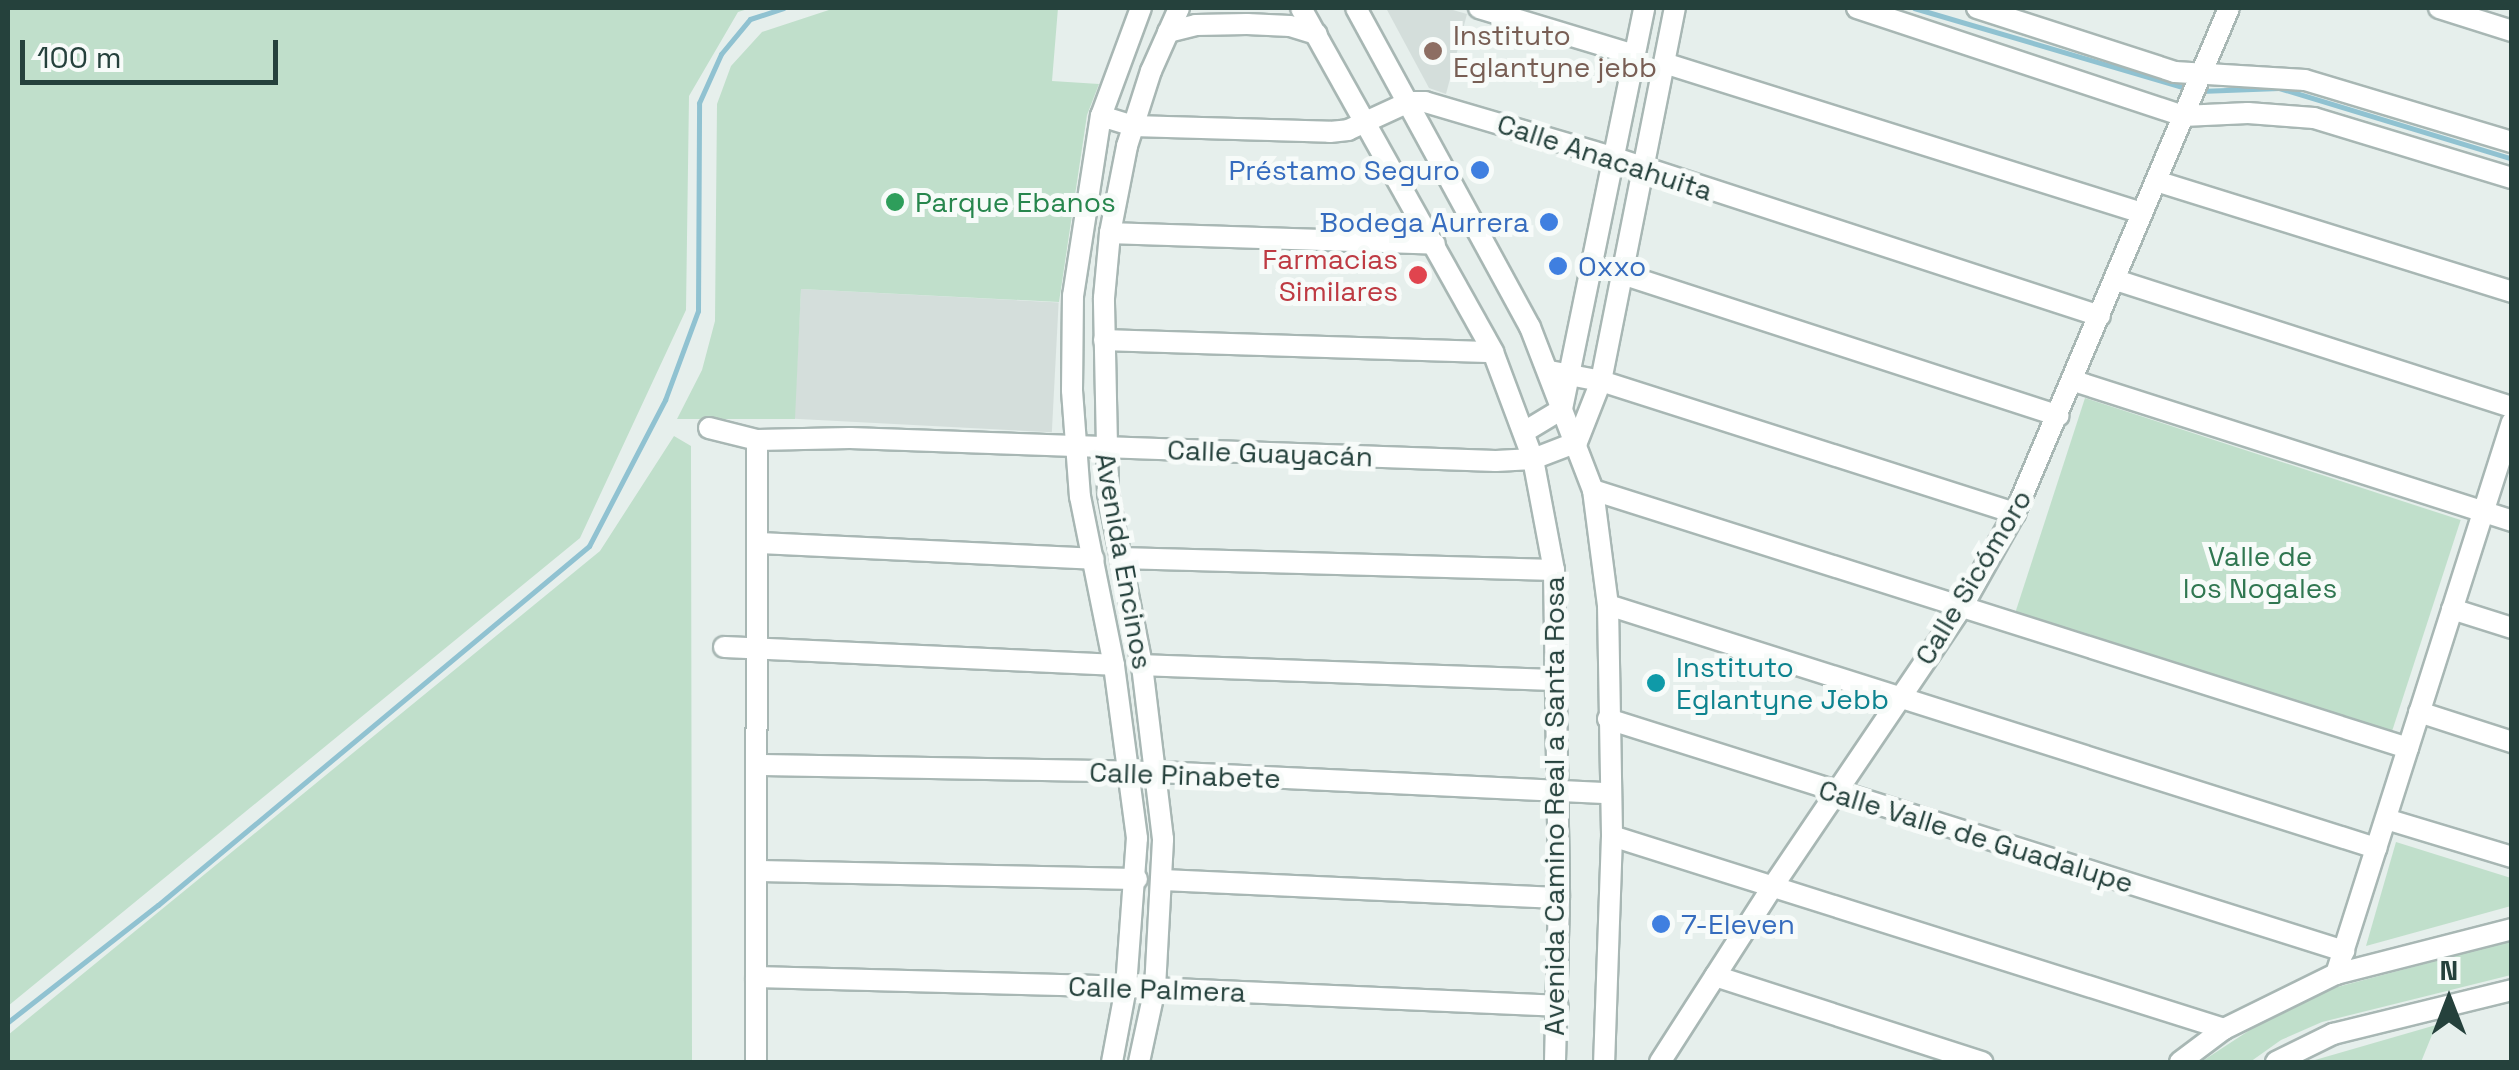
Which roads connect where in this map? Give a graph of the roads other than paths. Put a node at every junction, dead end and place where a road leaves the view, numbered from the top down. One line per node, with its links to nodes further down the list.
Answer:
1 (1141, 8): 20 (street, Avenida Encinos)
2 (1179, 8): 13 (street, Avenida Encinos)
3 (1302, 8): 14 (street, Avenida Camino Real a Santa Rosa)
4 (1356, 8): 18 (street)
5 (1479, 8): 15 (street)
6 (1644, 8): 15 (street)
7 (1675, 8): 16 (street)
8 (1857, 8): 19 (street)
9 (1977, 8): 17 (street)
10 (2228, 8): 17 (street, Calle Sicómoro)
11 (2439, 8): 12 (street)
12 (2512, 31)
13 (1168, 32): 14 (street); 22 (street, Avenida Encinos)
14 (1317, 34): 21 (street, Avenida Camino Real a Santa Rosa)
15 (1635, 54): 24 (street)
16 (1664, 63): 25 (street); 28 (street)
17 (2198, 80): 19 (street, Calle Sicómoro); 23 (street)
18 (1409, 102): 21 (street); 24 (street, Calle Anacahuita); 37 (street)
19 (2185, 110): 26 (street); 27 (street, Calle Sicómoro)
20 (1102, 116): 22 (street); 48 (street, Avenida Encinos)
21 (1367, 123): 22 (street); 30 (street, Avenida Camino Real a Santa Rosa)
22 (1133, 126): 29 (street, Avenida Encinos)
23 (2512, 142)
24 (1616, 158): 25 (street, Calle Anacahuita); 37 (street)
25 (1644, 168): 31 (street); 34 (street, Calle Anacahuita)
26 (2512, 178)
27 (2156, 181): 28 (street, Calle Sicómoro); 33 (street)
28 (2142, 213): 32 (street, Calle Sicómoro)
29 (1110, 234): 30 (street); 35 (street, Avenida Encinos)
30 (1435, 244): 36 (street, Avenida Camino Real a Santa Rosa)
31 (1622, 274): 38 (street); 42 (street)
32 (2116, 280): 34 (street, Calle Sicómoro); 40 (street)
33 (2512, 292)
34 (2100, 316): 39 (street, Calle Sicómoro)
35 (1104, 340): 36 (street); 49 (street, Avenida Encinos)
36 (1492, 352): 45 (street, Avenida Camino Real a Santa Rosa)
37 (1559, 373): 38 (street); 41 (street)
38 (1600, 381): 47 (street); 53 (street)
39 (2074, 381): 42 (street, Calle Sicómoro); 52 (street)
40 (2512, 407)
41 (1562, 409): 45 (street); 47 (street, Avenida Camino Real a Santa Rosa)
42 (2058, 416): 53 (street, Calle Sicómoro)
43 (2512, 422): 52 (street)
44 (709, 428): 46 (street, Calle Guayacán)
45 (1524, 432): 50 (street, Avenida Camino Real a Santa Rosa)
46 (757, 440): 48 (street, Calle Guayacán); 55 (street)
47 (1578, 442): 50 (street); 51 (street, Avenida Camino Real a Santa Rosa)
48 (1074, 446): 49 (street, Calle Guayacán); 56 (street, Avenida Encinos)
49 (1104, 447): 50 (street, Calle Guayacán); 57 (street, Avenida Encinos)
50 (1534, 459): 58 (street, Avenida Camino Real a Santa Rosa)
51 (1593, 490): 59 (street, Avenida Camino Real a Santa Rosa); 60 (street)
52 (2484, 512): 54 (street); 61 (street)
53 (2015, 514): 60 (street, Calle Sicómoro)
54 (2512, 520)
55 (759, 543): 56 (street); 64 (street)
56 (1094, 558): 65 (street, Avenida Encinos)
57 (1121, 558): 58 (street); 66 (street, Avenida Encinos)
58 (1554, 570): 67 (street, Avenida Camino Real a Santa Rosa)
59 (1608, 605): 68 (street); 70 (street, Avenida Camino Real a Santa Rosa)
60 (1962, 606): 68 (street, Calle Sicómoro); 72 (street)
61 (2452, 609): 62 (street); 69 (street)
62 (2512, 628)
63 (724, 648): 64 (street)
64 (760, 649): 65 (street); 73 (street)
65 (1114, 665): 74 (street, Avenida Encinos)
66 (1142, 665): 67 (street); 75 (street, Avenida Encinos)
67 (1557, 680): 76 (street, Avenida Camino Real a Santa Rosa)
68 (1898, 700): 78 (street, Calle Sicómoro); 81 (street)
69 (2418, 712): 71 (street); 72 (street)
70 (1608, 719): 77 (street, Avenida Camino Real a Santa Rosa); 78 (street, Calle Valle de Guadalupe)
71 (2512, 742)
72 (2408, 748): 79 (street)
73 (759, 765): 74 (street, Calle Pinabete); 83 (street)
74 (1131, 772): 75 (street, Calle Pinabete); 84 (street, Avenida Encinos)
75 (1158, 772): 76 (street, Calle Pinabete); 85 (street, Avenida Encinos)
76 (1557, 792): 77 (street, Calle Pinabete); 87 (street, Avenida Camino Real a Santa Rosa)
77 (1610, 793): 80 (street, Avenida Camino Real a Santa Rosa)
78 (1836, 793): 86 (street, Calle Sicómoro); 89 (street, Calle Valle de Guadalupe)
79 (2386, 819): 81 (street); 82 (street)
80 (1612, 836): 86 (street); 98 (street, Avenida Camino Real a Santa Rosa)
81 (2376, 848): 89 (street)
82 (2512, 857)
83 (758, 871): 84 (street); 92 (street)
84 (1137, 879): 93 (street, Avenida Encinos)
85 (1162, 880): 87 (street); 94 (street, Avenida Encinos)
86 (1773, 886): 91 (street, Calle Sicómoro); 97 (street)
87 (1559, 898): 96 (street, Avenida Camino Real a Santa Rosa)
88 (2512, 928): 90 (street)
89 (2344, 952): 90 (street)
90 (2336, 974): 97 (street)
91 (1715, 976): 99 (street, Calle Sicómoro); 106 (street)
92 (756, 977): 93 (street, Calle Palmera); 100 (street)
93 (1126, 987): 94 (street, Calle Palmera); 101 (street, Avenida Encinos)
94 (1155, 988): 96 (street, Calle Palmera); 102 (street, Avenida Encinos)
95 (2512, 990): 108 (street)
96 (1558, 1006): 103 (street, Avenida Camino Real a Santa Rosa)
97 (2224, 1029): 107 (street)
98 (1607, 1038): 104 (street, Avenida Camino Real a Santa Rosa); 105 (street)
99 (1658, 1059)
100 (756, 1062)
101 (1112, 1062)
102 (1139, 1062)
103 (1555, 1062)
104 (1604, 1062)
105 (1619, 1062)
106 (1982, 1062)
107 (2180, 1062)
108 (2276, 1062)

